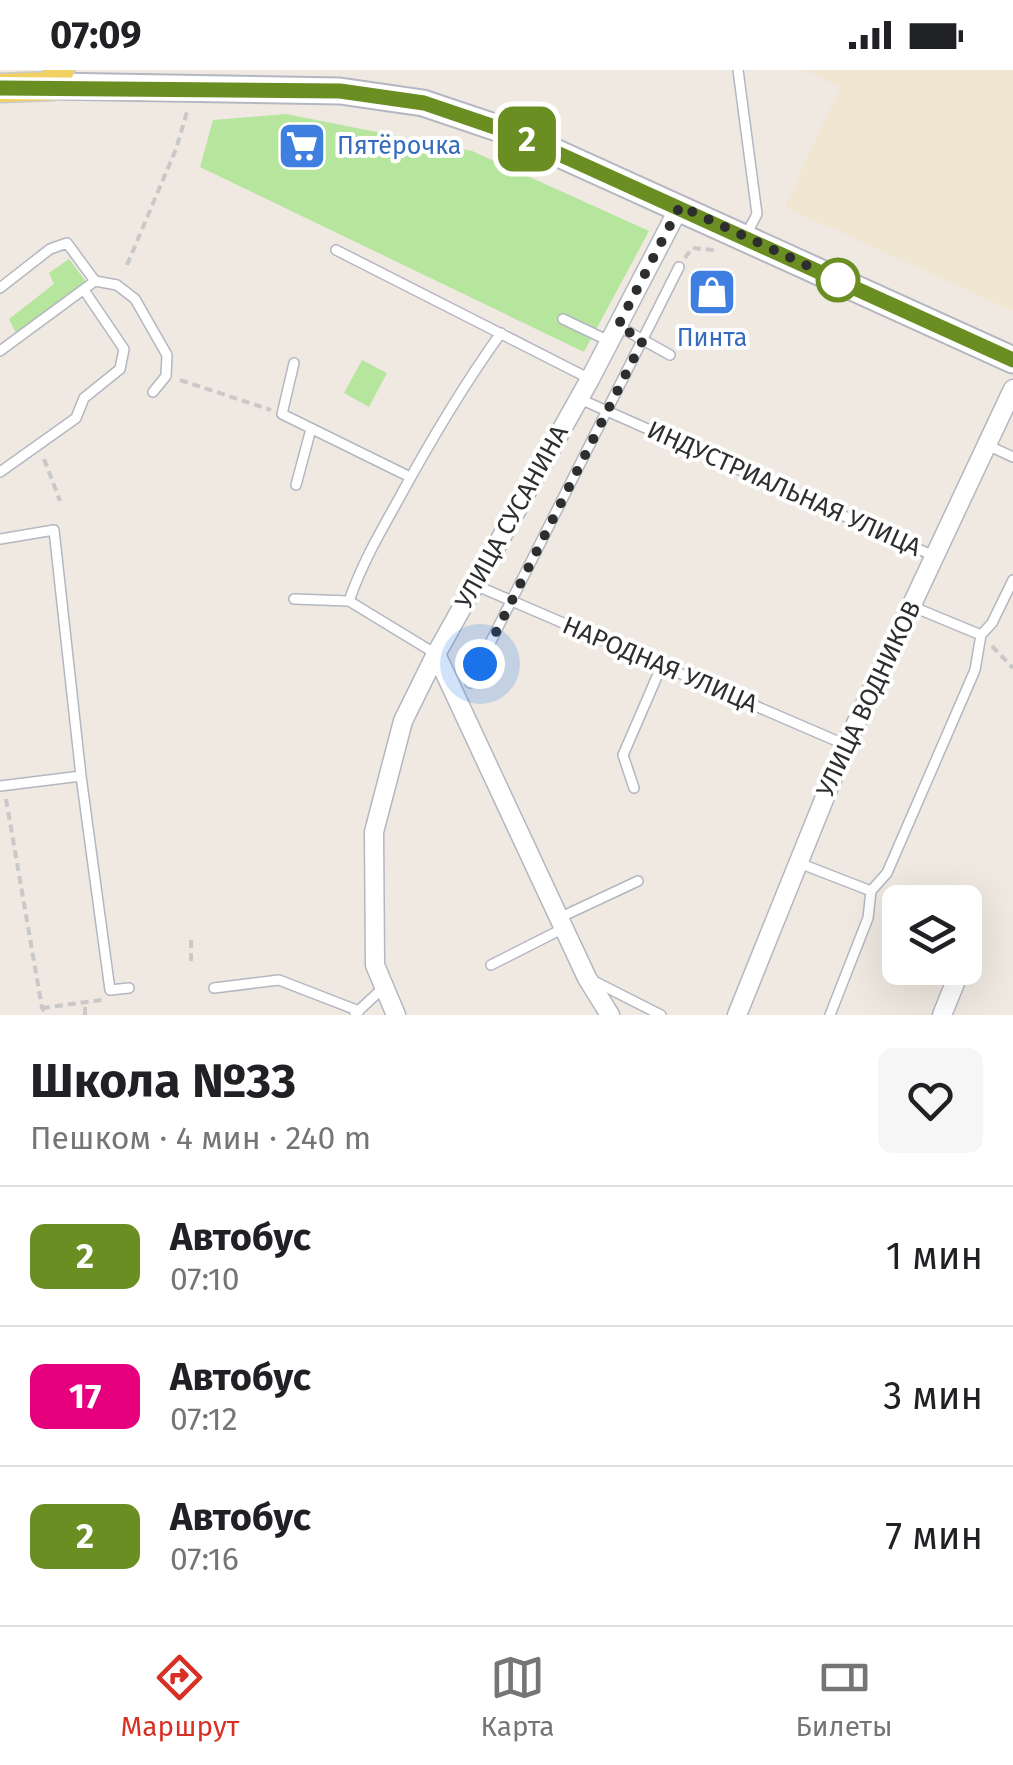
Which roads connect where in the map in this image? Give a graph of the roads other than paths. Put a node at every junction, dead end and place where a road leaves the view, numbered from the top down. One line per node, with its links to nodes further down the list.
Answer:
1 (738, 70): 4 (lane)
2 (34, 80): 3 (main road)
3 (680, 206): 4 (main road); 12 (street, УЛИЦА СУСАНИНА)
4 (746, 238): 16 (main road)
5 (336, 250): 11 (lane)
6 (679, 267): 13 (lane)
7 (95, 281): 8 (lane); 9 (lane); 20 (lane)
8 (0, 288)
9 (84, 290): 14 (lane); 26 (lane)
10 (563, 319): 12 (lane)
11 (502, 333): 18 (lane); 27 (lane)
12 (614, 334): 13 (lane); 18 (street, УЛИЦА СУСАНИНА)
13 (643, 340): 15 (lane); 22 (lane)
14 (0, 352)
15 (670, 355)
16 (1013, 360)
17 (294, 362): 23 (lane)
18 (590, 379): 21 (street, УЛИЦА СУСАНИНА)
19 (1013, 388): 24 (street, УЛИЦА ВОДНИКОВ)
20 (153, 392)
21 (578, 398): 22 (lane, ИНДУСТРИАЛЬНАЯ УЛИЦА); 32 (street, УЛИЦА СУСАНИНА)
22 (608, 411): 30 (lane, ИНДУСТРИАЛЬНАЯ УЛИЦА); 34 (lane)
23 (311, 429): 27 (lane); 28 (lane)
24 (986, 445): 25 (lane); 30 (street, УЛИЦА ВОДНИКОВ)
25 (1013, 457)
26 (0, 472)
27 (410, 477): 35 (lane)
28 (296, 485)
29 (0, 539): 42 (lane)
30 (934, 556): 36 (street, УЛИЦА ВОДНИКОВ)
31 (1013, 580): 37 (lane)
32 (475, 584): 34 (lane, НАРОДНАЯ УЛИЦА); 38 (street, УЛИЦА СУСАНИНА)
33 (294, 598): 35 (lane)
34 (510, 600): 39 (lane, НАРОДНАЯ УЛИЦА); 40 (lane)
35 (349, 601): 38 (lane)
36 (911, 606): 37 (lane); 41 (street, УЛИЦА ВОДНИКОВ)
37 (984, 638): 47 (lane)
38 (436, 654): 48 (street); 52 (street, УЛИЦА СУСАНИНА)
39 (662, 665): 41 (lane, НАРОДНАЯ УЛИЦА); 44 (lane)
40 (470, 684)
41 (846, 745): 45 (street, УЛИЦА ВОДНИКОВ)
42 (81, 776): 43 (lane); 53 (lane)
43 (2, 786)
44 (634, 788)
45 (796, 862): 47 (lane); 59 (street, УЛИЦА ВОДНИКОВ)
46 (638, 881): 48 (lane)
47 (871, 891): 60 (lane)
48 (561, 923): 49 (lane); 50 (street)
49 (491, 965)
50 (587, 978): 57 (street); 58 (lane)
51 (955, 985): 61 (street)
52 (386, 986): 55 (lane); 56 (street, УЛИЦА СУСАНИНА)
53 (130, 988)
54 (214, 988): 55 (lane)
55 (356, 1013)
56 (396, 1015)
57 (610, 1015)
58 (662, 1015)
59 (738, 1015)
60 (830, 1015)
61 (942, 1015)

